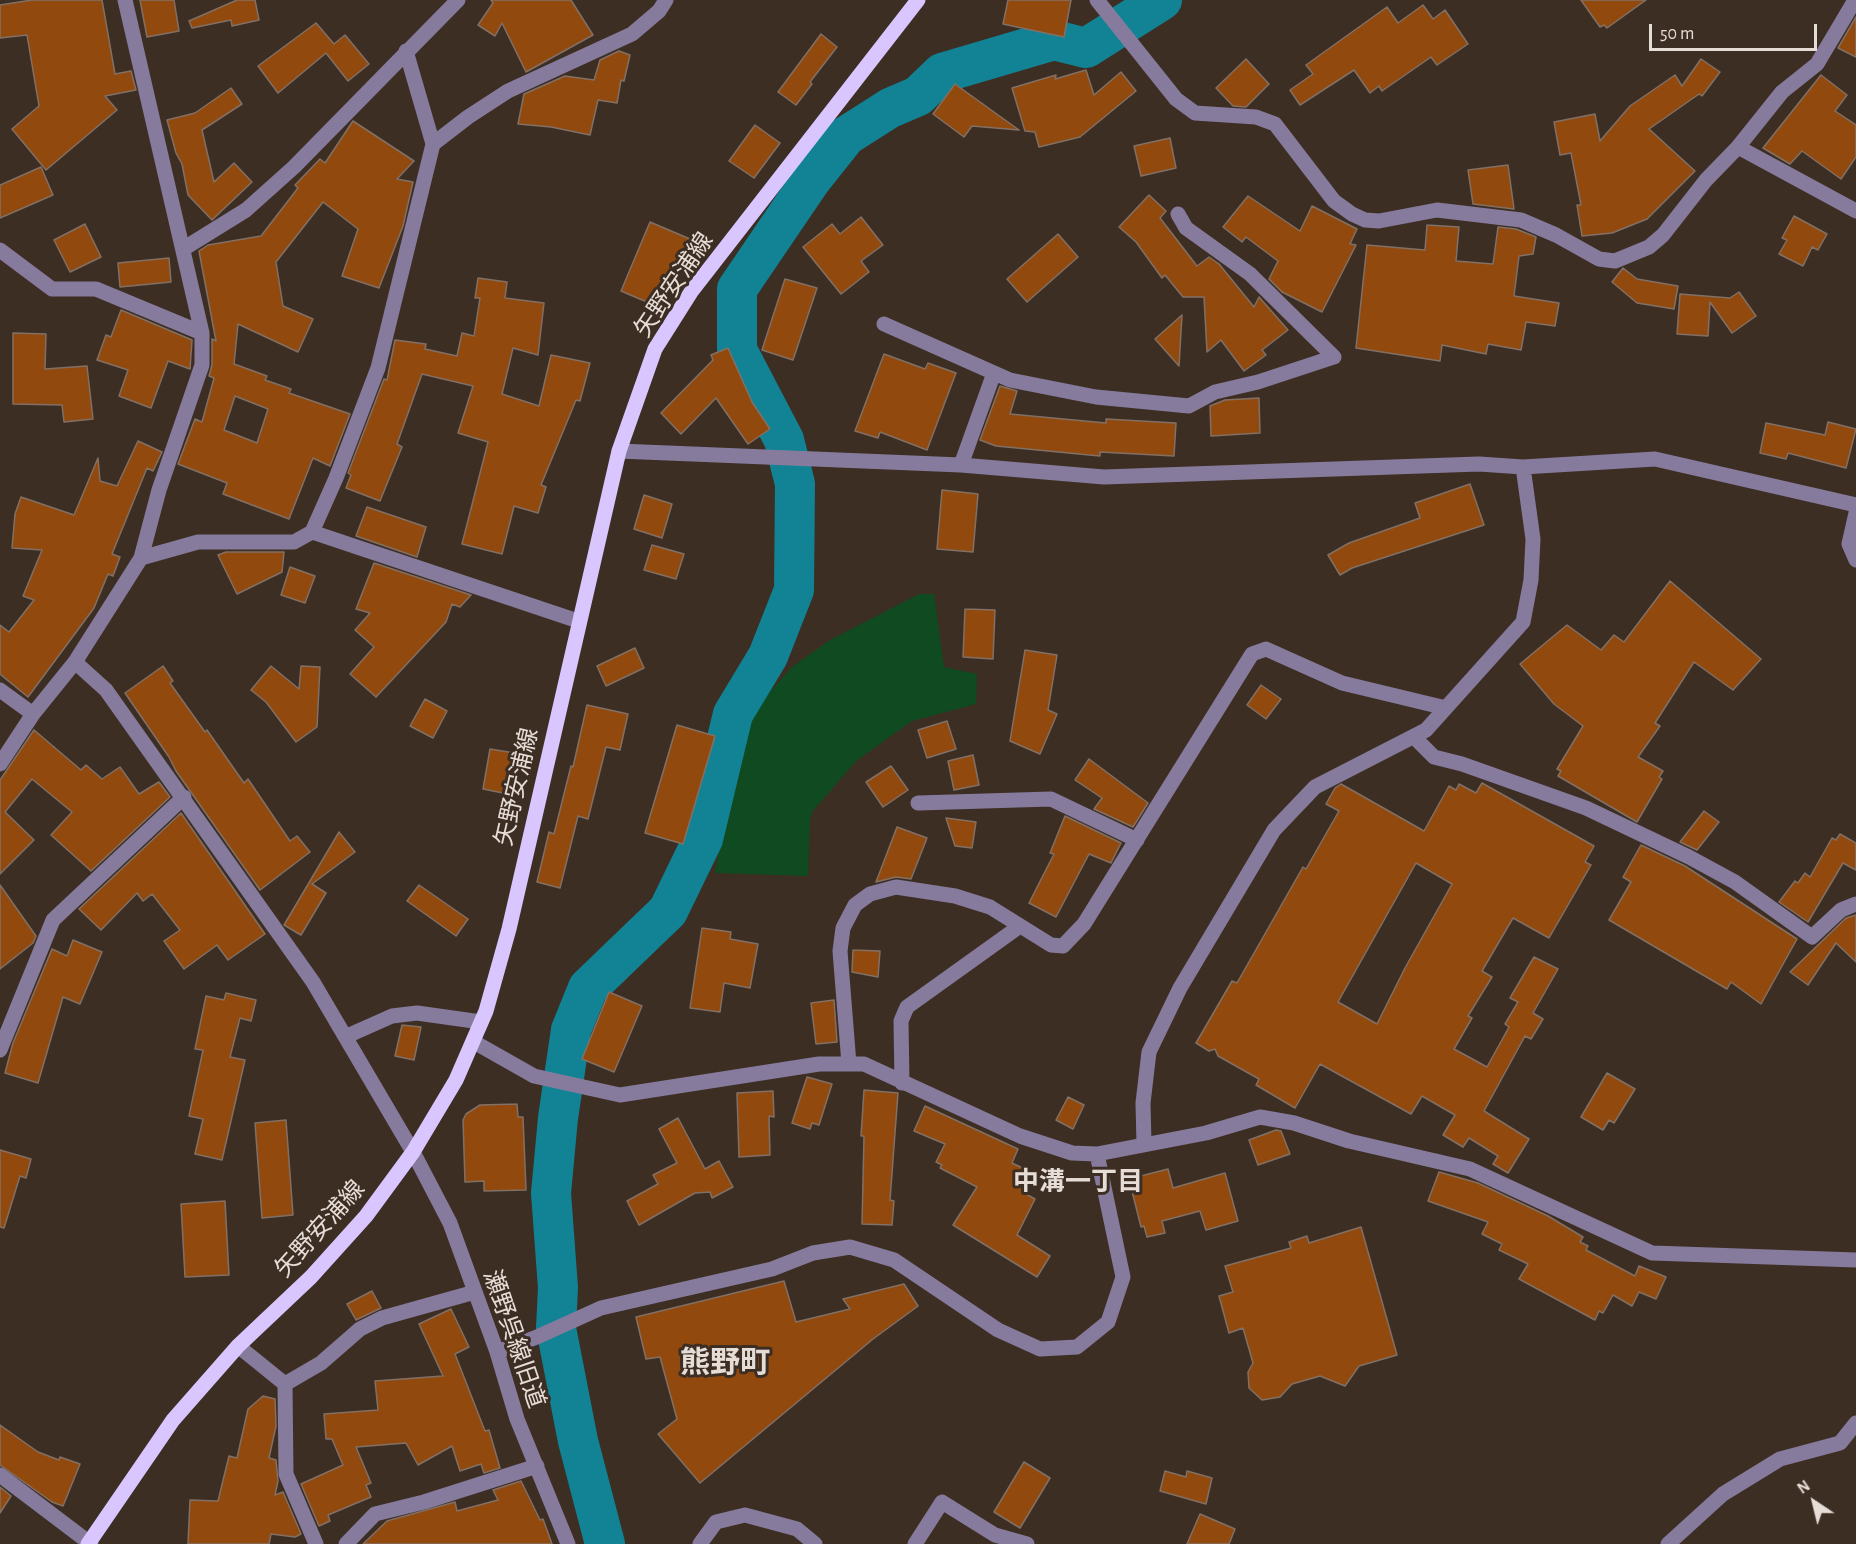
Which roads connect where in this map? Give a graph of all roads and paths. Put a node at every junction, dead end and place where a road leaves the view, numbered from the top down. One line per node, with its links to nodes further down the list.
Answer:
1 (125, 0): 12 (street)
2 (458, 0): 7 (street)
3 (666, 0): 8 (street)
4 (918, 0): 17 (main road, 矢野安浦線)
5 (1097, 0): 9 (street)
6 (1856, 0): 9 (street)
7 (406, 51): 8 (street); 12 (street)
8 (433, 144): 22 (street)
9 (1738, 147): 10 (street)
10 (1856, 211)
11 (1178, 214): 16 (street)
12 (183, 249): 15 (street)
13 (0, 250): 15 (street)
14 (884, 324): 16 (street)
15 (202, 333): 23 (street)
16 (994, 373): 18 (street)
17 (619, 451): 18 (street); 25 (main road, 矢野安浦線)
18 (961, 465): 19 (street)
19 (1523, 467): 20 (street); 28 (street)
20 (1856, 505)
21 (1856, 513): 24 (street)
22 (312, 532): 23 (street); 25 (street)
23 (141, 558): 26 (street)
24 (1856, 560)
25 (578, 621): 37 (main road, 矢野安浦線)
26 (75, 662): 29 (street); 32 (street, 瀬野呉線旧道)
27 (0, 690): 29 (street)
28 (1446, 708): 30 (street); 34 (street)
29 (33, 714): 31 (street)
30 (1414, 736): 35 (street); 43 (street)
31 (0, 764)
32 (184, 797): 38 (street, 瀬野呉線旧道); 40 (street)
33 (918, 803): 34 (street)
34 (1137, 840): 36 (street)
35 (1856, 904)
36 (1020, 926): 41 (street); 42 (street)
37 (482, 1022): 38 (street); 39 (main road, 矢野安浦線)
38 (347, 1036): 44 (street, 瀬野呉線旧道)
39 (474, 1042): 41 (street); 44 (main road, 矢野安浦線)
40 (0, 1047)
41 (849, 1064): 42 (street)
42 (902, 1083): 45 (street)
43 (1144, 1144): 45 (street); 46 (street)
44 (412, 1152): 47 (street, 瀬野呉線旧道); 48 (main road, 矢野安浦線)
45 (1097, 1154): 49 (street)
46 (1856, 1260)
47 (475, 1292): 49 (street, 瀬野呉線旧道); 50 (street)
48 (238, 1346): 50 (street); 54 (main road, 矢野安浦線)
49 (497, 1352): 52 (street, 瀬野呉線旧道)
50 (285, 1384): 55 (street)
51 (1856, 1423): 62 (street)
52 (537, 1466): 56 (street); 57 (street, 瀬野呉線旧道)
53 (0, 1475): 54 (street)
54 (89, 1544)
55 (316, 1544)
56 (346, 1544)
57 (568, 1544)
58 (700, 1544): 59 (street)
59 (815, 1544)
60 (915, 1544): 61 (street)
61 (1027, 1544)
62 (1668, 1544)

